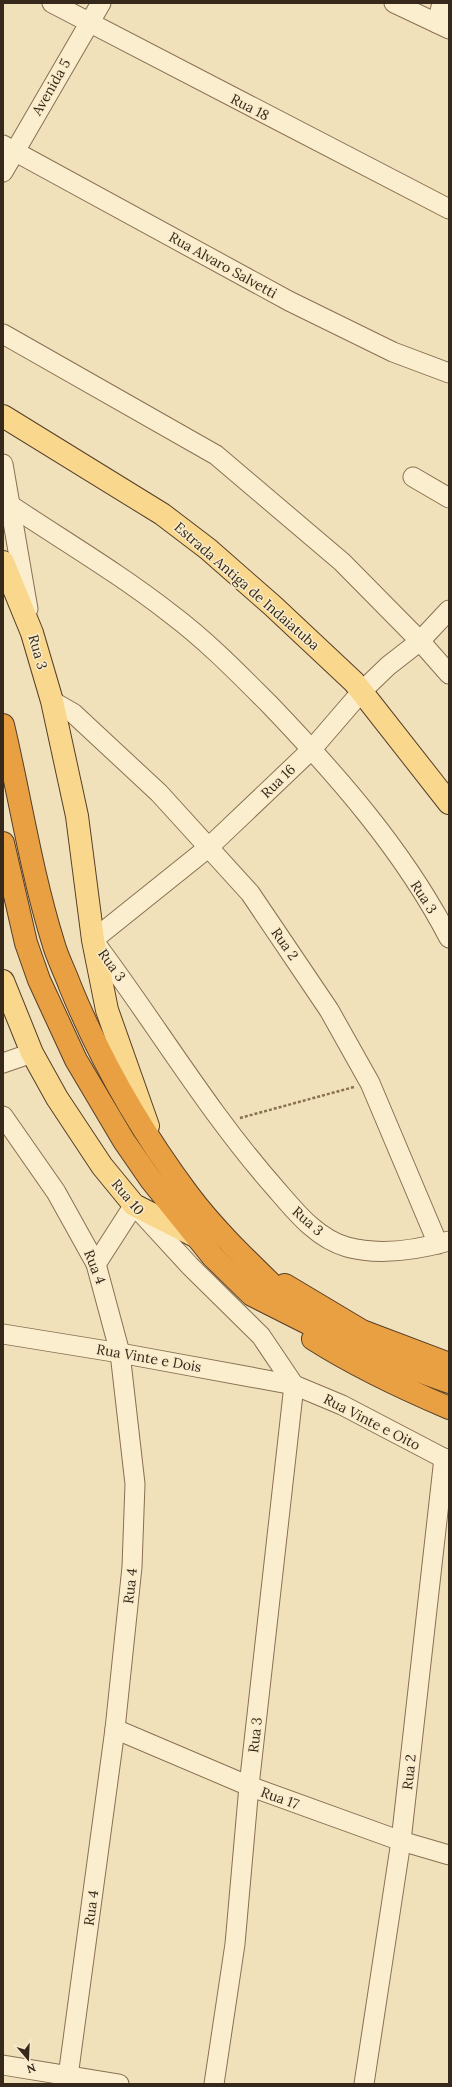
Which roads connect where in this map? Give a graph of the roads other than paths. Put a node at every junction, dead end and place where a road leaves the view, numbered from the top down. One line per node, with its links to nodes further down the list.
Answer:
1 (52, 3): 5 (street, Rua 18)
2 (100, 3): 5 (street, Avenida 5)
3 (394, 3): 6 (street)
4 (442, 3): 6 (street)
5 (89, 24): 7 (street, Avenida 5); 9 (street, Rua 18)
6 (443, 26)
7 (9, 148): 8 (street, Avenida 5); 11 (street, Rua Alvaro Salvetti)
8 (3, 172)
9 (449, 209)
10 (3, 334): 20 (street)
11 (449, 373)
12 (3, 416): 22 (main road, Estrada Antiga de Indaiatuba)
13 (3, 464): 16 (street, Rua 3)
14 (413, 477): 15 (street)
15 (449, 498)
16 (10, 505): 19 (street, Rua 3); 25 (street, Rua 3)
17 (3, 562): 19 (main road)
18 (449, 610): 20 (street, Rua 16)
19 (32, 633): 23 (main road, Rua 3)
20 (420, 641): 21 (street); 22 (street, Rua 16)
21 (449, 674)
22 (362, 691): 25 (street, Rua 16); 26 (main road, Estrada Antiga de Indaiatuba)
23 (52, 701): 28 (street, Rua 2); 30 (main road, Rua 3)
24 (3, 725): 35 (highway)
25 (312, 749): 28 (street, Rua 16); 29 (street, Rua 3)
26 (449, 803)
27 (3, 843): 37 (highway)
28 (209, 847): 30 (street, Rua 16); 38 (street, Rua 2)
29 (449, 938)
30 (94, 940): 35 (main road); 38 (street, Rua 3)
31 (3, 981): 32 (main road, Rua 10)
32 (32, 1053): 33 (street); 36 (main road, Rua 10)
33 (3, 1063)
34 (3, 1116): 39 (street, Rua 4)
35 (154, 1144): 40 (highway)
36 (134, 1205): 37 (main road); 39 (street); 47 (street, Rua 10)
37 (197, 1237): 41 (highway)
38 (444, 1243)
39 (96, 1264): 44 (street, Rua 4)
40 (256, 1268): 42 (highway); 45 (highway)
41 (252, 1295): 42 (highway); 48 (highway)
42 (312, 1324): 46 (highway)
43 (3, 1334): 44 (street, Rua Vinte e Dois)
44 (120, 1353): 47 (street, Rua Vinte e Dois); 50 (street, Rua 4)
45 (449, 1364)
46 (449, 1382)
47 (294, 1385): 49 (street, Rua Vinte e Oito); 51 (street, Rua 3)
48 (449, 1408)
49 (446, 1460): 52 (street, Rua 2)
50 (115, 1729): 51 (street, Rua 17); 55 (street, Rua 4)
51 (249, 1786): 52 (street, Rua 17); 57 (street, Rua 3)
52 (401, 1841): 53 (street, Rua 17); 58 (street, Rua 2)
53 (449, 1855)
54 (3, 2065): 55 (street)
55 (68, 2080): 56 (street)
56 (119, 2084)
57 (214, 2084)
58 (364, 2084)

